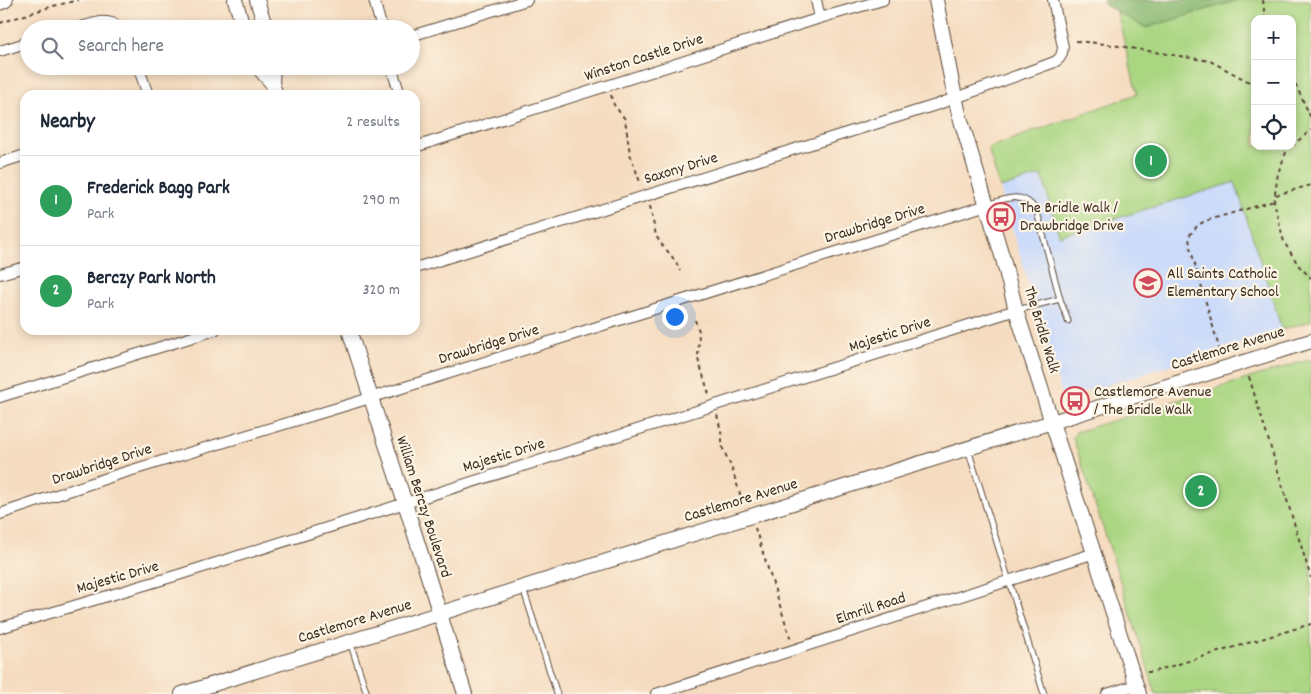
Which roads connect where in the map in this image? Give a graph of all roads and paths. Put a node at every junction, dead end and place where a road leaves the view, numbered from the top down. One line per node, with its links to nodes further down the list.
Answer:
1 (5, 0): 12 (main road)
2 (79, 0): 18 (path)
3 (235, 0): 15 (street)
4 (257, 0): 16 (street)
5 (374, 0): 17 (street)
6 (527, 0): 19 (street)
7 (816, 0): 14 (street)
8 (883, 0): 14 (street, Winston Castle Drive)
9 (936, 0): 33 (street, The Bridle Walk)
10 (1053, 0): 33 (street, Saxony Drive)
11 (1263, 0): 13 (path)
12 (0, 2)
13 (1265, 15)
14 (820, 18): 29 (street, Winston Castle Drive)
15 (241, 20)
16 (263, 20)
17 (380, 20)
18 (0, 23)
19 (420, 33)
20 (1076, 41): 27 (path)
21 (20, 45): 22 (street)
22 (0, 51)
23 (141, 75): 31 (street)
24 (264, 75): 30 (street)
25 (273, 75): 30 (street)
26 (394, 75): 32 (street)
27 (1251, 83)
28 (1296, 85): 34 (path)
29 (608, 86): 36 (street, Winston Castle Drive); 41 (path)
30 (274, 89)
31 (146, 90)
32 (398, 90)
33 (955, 98): 46 (street, The Bridle Walk); 47 (street, Saxony Drive)
34 (1311, 118)
35 (1311, 130): 37 (path)
36 (420, 143)
37 (1296, 143)
38 (1287, 150): 43 (path)
39 (20, 157): 40 (street)
40 (0, 163)
41 (640, 182)
42 (1311, 185): 43 (path)
43 (1276, 195): 44 (path)
44 (1274, 201): 51 (path); 59 (path)
45 (649, 204): 49 (path)
46 (987, 205): 52 (lane); 53 (street, The Bridle Walk); 63 (street, Drawbridge Drive)
47 (420, 266)
48 (20, 268): 50 (street)
49 (680, 271)
50 (0, 274)
51 (1311, 278)
52 (1060, 299): 53 (lane); 55 (lane)
53 (1016, 310): 65 (street, The Bridle Walk); 68 (street, Majestic Drive)
54 (695, 320): 61 (path)
55 (1068, 321)
56 (199, 335): 62 (street)
57 (351, 335): 63 (street, William Berczy Boulevard)
58 (1311, 342): 65 (street, Castlemore Avenue)
59 (1220, 351)
60 (1249, 377): 72 (path)
61 (709, 394)
62 (0, 397)
63 (370, 398): 68 (street, William Berczy Boulevard); 69 (street, Drawbridge Drive)
64 (717, 415): 67 (path)
65 (1052, 422): 66 (street, Castlemore Avenue); 71 (street, The Bridle Walk)
66 (968, 449): 73 (lane); 74 (street, Castlemore Avenue)
67 (742, 500)
68 (405, 503): 75 (street, William Berczy Boulevard); 77 (street, Majestic Drive)
69 (0, 514)
70 (754, 526): 79 (path)
71 (1095, 553): 73 (street, Elmrill Road); 81 (street, The Bridle Walk)
72 (1311, 578)
73 (1008, 581): 86 (street, Elmrill Road); 87 (lane)
74 (523, 588): 75 (street, Castlemore Avenue); 85 (lane)
75 (439, 614): 78 (street, Castlemore Avenue); 84 (street, William Berczy Boulevard)
76 (1311, 624): 80 (path)
77 (0, 628)
78 (350, 642): 82 (street, Castlemore Avenue); 83 (lane)
79 (791, 642)
80 (1147, 672)
81 (1138, 689): 88 (street)
82 (182, 694)
83 (367, 694)
84 (464, 694)
85 (557, 694)
86 (656, 694)
87 (1044, 694)
88 (1106, 694)

